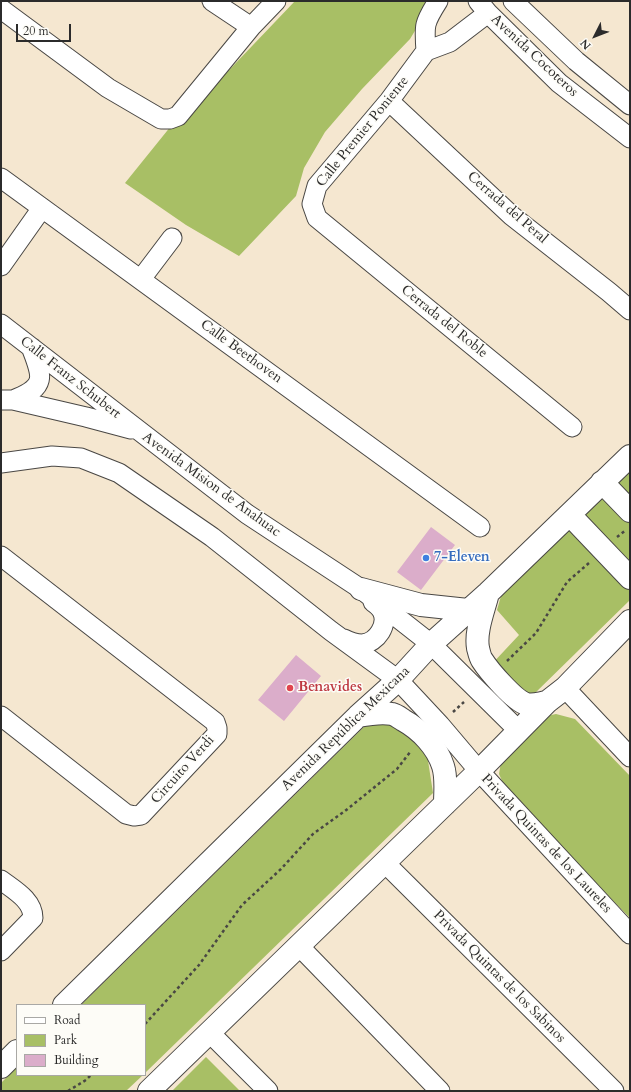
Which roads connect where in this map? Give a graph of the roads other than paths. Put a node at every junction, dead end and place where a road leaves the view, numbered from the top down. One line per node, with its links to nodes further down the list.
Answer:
1 (212, 1): 7 (street)
2 (276, 1): 7 (street)
3 (438, 1): 8 (street)
4 (513, 1): 10 (street, Avenida Cocoteros)
5 (483, 7): 8 (street); 11 (street, Avenida Cocoteros)
6 (1, 9): 7 (street)
7 (251, 26)
8 (426, 51): 9 (street, Calle Premier Poniente)
9 (390, 101): 14 (street, Calle Premier Poniente); 18 (street, Cerrada del Peral)
10 (630, 105)
11 (630, 138)
12 (1, 178): 13 (street, Calle Beethoven)
13 (42, 208): 16 (street); 17 (street, Calle Beethoven)
14 (317, 218): 22 (street, Cerrada del Roble)
15 (172, 238): 17 (street)
16 (1, 266)
17 (141, 280): 29 (street, Calle Beethoven)
18 (630, 310)
19 (1, 324): 20 (street, Calle Franz Schubert)
20 (31, 347): 21 (street); 23 (street, Calle Franz Schubert)
21 (7, 400): 23 (street, Avenida Mision de Anahuac)
22 (572, 427)
23 (140, 432): 32 (street, Avenida Mision de Anahuac)
24 (630, 456): 26 (main road, Avenida República Mexicana)
25 (1, 463): 36 (street, Avenida Mision de Anahuac)
26 (602, 482): 27 (main road); 28 (main road, Avenida República Mexicana)
27 (630, 511)
28 (570, 515): 31 (main road); 33 (main road, Avenida República Mexicana)
29 (480, 527)
30 (1, 556): 41 (street, Circuito Verdi)
31 (630, 578)
32 (361, 589): 34 (main road); 36 (street, Avenida Mision de Anahuac); 37 (street, Avenida Mision de Anahuac)
33 (488, 593): 34 (main road, Avenida República Mexicana); 40 (main road)
34 (468, 610): 37 (main road, Avenida República Mexicana)
35 (630, 621): 39 (main road)
36 (331, 631): 38 (street, Avenida Mision de Anahuac)
37 (431, 644): 38 (main road, Avenida República Mexicana); 44 (street, Avenida Mision de Anahuac)
38 (398, 680): 42 (main road, Avenida República Mexicana); 43 (street, Avenida Mision de Anahuac)
39 (565, 688): 40 (main road); 45 (street)
40 (547, 702): 44 (main road)
41 (1, 716)
42 (358, 716): 43 (main road); 53 (main road, Avenida República Mexicana)
43 (433, 731): 46 (street, Avenida Mision de Anahuac); 47 (main road)
44 (519, 731): 46 (main road)
45 (630, 756)
46 (479, 771): 47 (main road); 50 (street, Privada Quintas de los Laureles)
47 (445, 804): 48 (main road)
48 (385, 863): 51 (main road); 60 (street, Privada Quintas de los Sabinos)
49 (1, 880): 52 (street)
50 (630, 934)
51 (298, 945): 54 (main road); 59 (street)
52 (1, 951)
53 (65, 1004)
54 (210, 1033): 57 (main road); 58 (street)
55 (16, 1052): 56 (main road)
56 (1, 1067)
57 (149, 1091)
58 (268, 1091)
59 (440, 1091)
60 (614, 1091)

